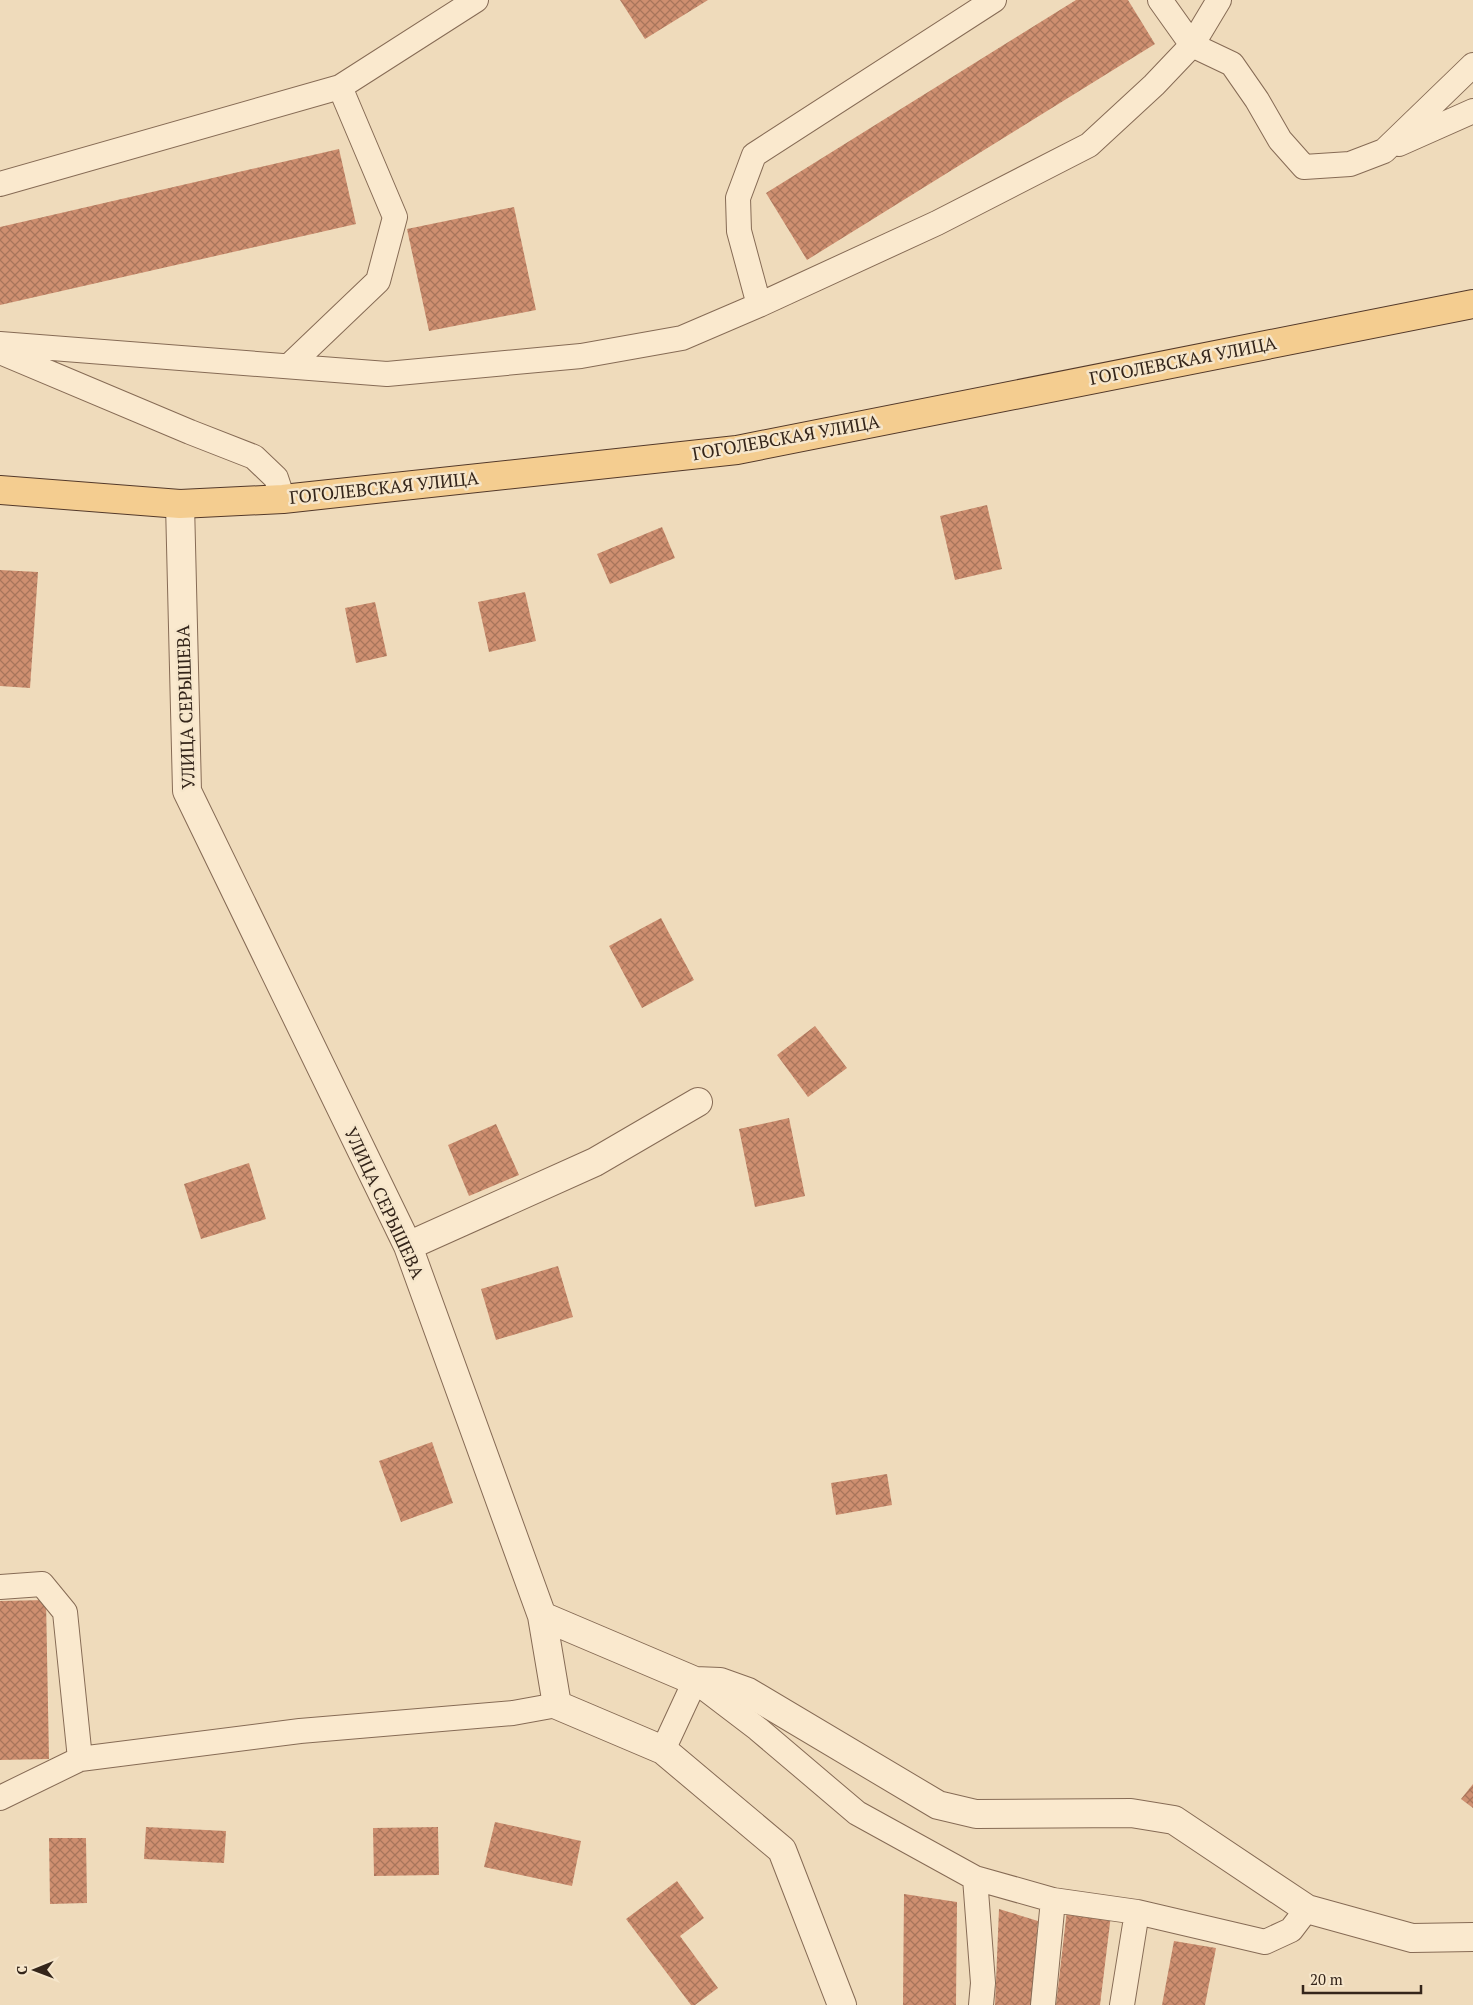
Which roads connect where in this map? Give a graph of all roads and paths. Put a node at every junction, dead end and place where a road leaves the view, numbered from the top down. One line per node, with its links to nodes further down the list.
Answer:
1 (476, 0): 7 (lane)
2 (994, 0): 12 (lane)
3 (1160, 0): 5 (lane)
4 (1219, 0): 5 (lane)
5 (1192, 45): 9 (lane); 12 (lane)
6 (1473, 65): 9 (lane)
7 (340, 87): 10 (lane); 15 (lane)
8 (1473, 111): 9 (lane)
9 (1384, 151)
10 (0, 184)
11 (1473, 304): 17 (main road, ГОГОЛЕВСКАЯ УЛИЦА)
12 (759, 305): 15 (lane)
13 (0, 344): 15 (lane)
14 (0, 352): 17 (lane)
15 (289, 366)
16 (0, 490): 18 (main road, ГОГОЛЕВСКАЯ УЛИЦА)
17 (283, 499): 18 (main road, ГОГОЛЕВСКАЯ УЛИЦА)
18 (180, 504): 20 (street, УЛИЦА СЕРЫШЕВА)
19 (698, 1102): 20 (street)
20 (408, 1246): 22 (street, УЛИЦА СЕРЫШЕВА)
21 (0, 1587): 26 (lane)
22 (542, 1616): 23 (street); 24 (street, УЛИЦА СЕРЫШЕВА)
23 (695, 1681): 25 (lane); 28 (lane); 30 (street)
24 (557, 1705): 25 (street); 26 (lane)
25 (663, 1750): 33 (street)
26 (80, 1759): 27 (lane)
27 (0, 1798)
28 (975, 1878): 29 (lane); 34 (lane)
29 (1053, 1900): 31 (lane); 35 (lane)
30 (1307, 1909): 31 (lane); 32 (street)
31 (1137, 1912): 36 (lane)
32 (1473, 1937)
33 (842, 2005)
34 (981, 2005)
35 (1043, 2005)
36 (1122, 2005)

